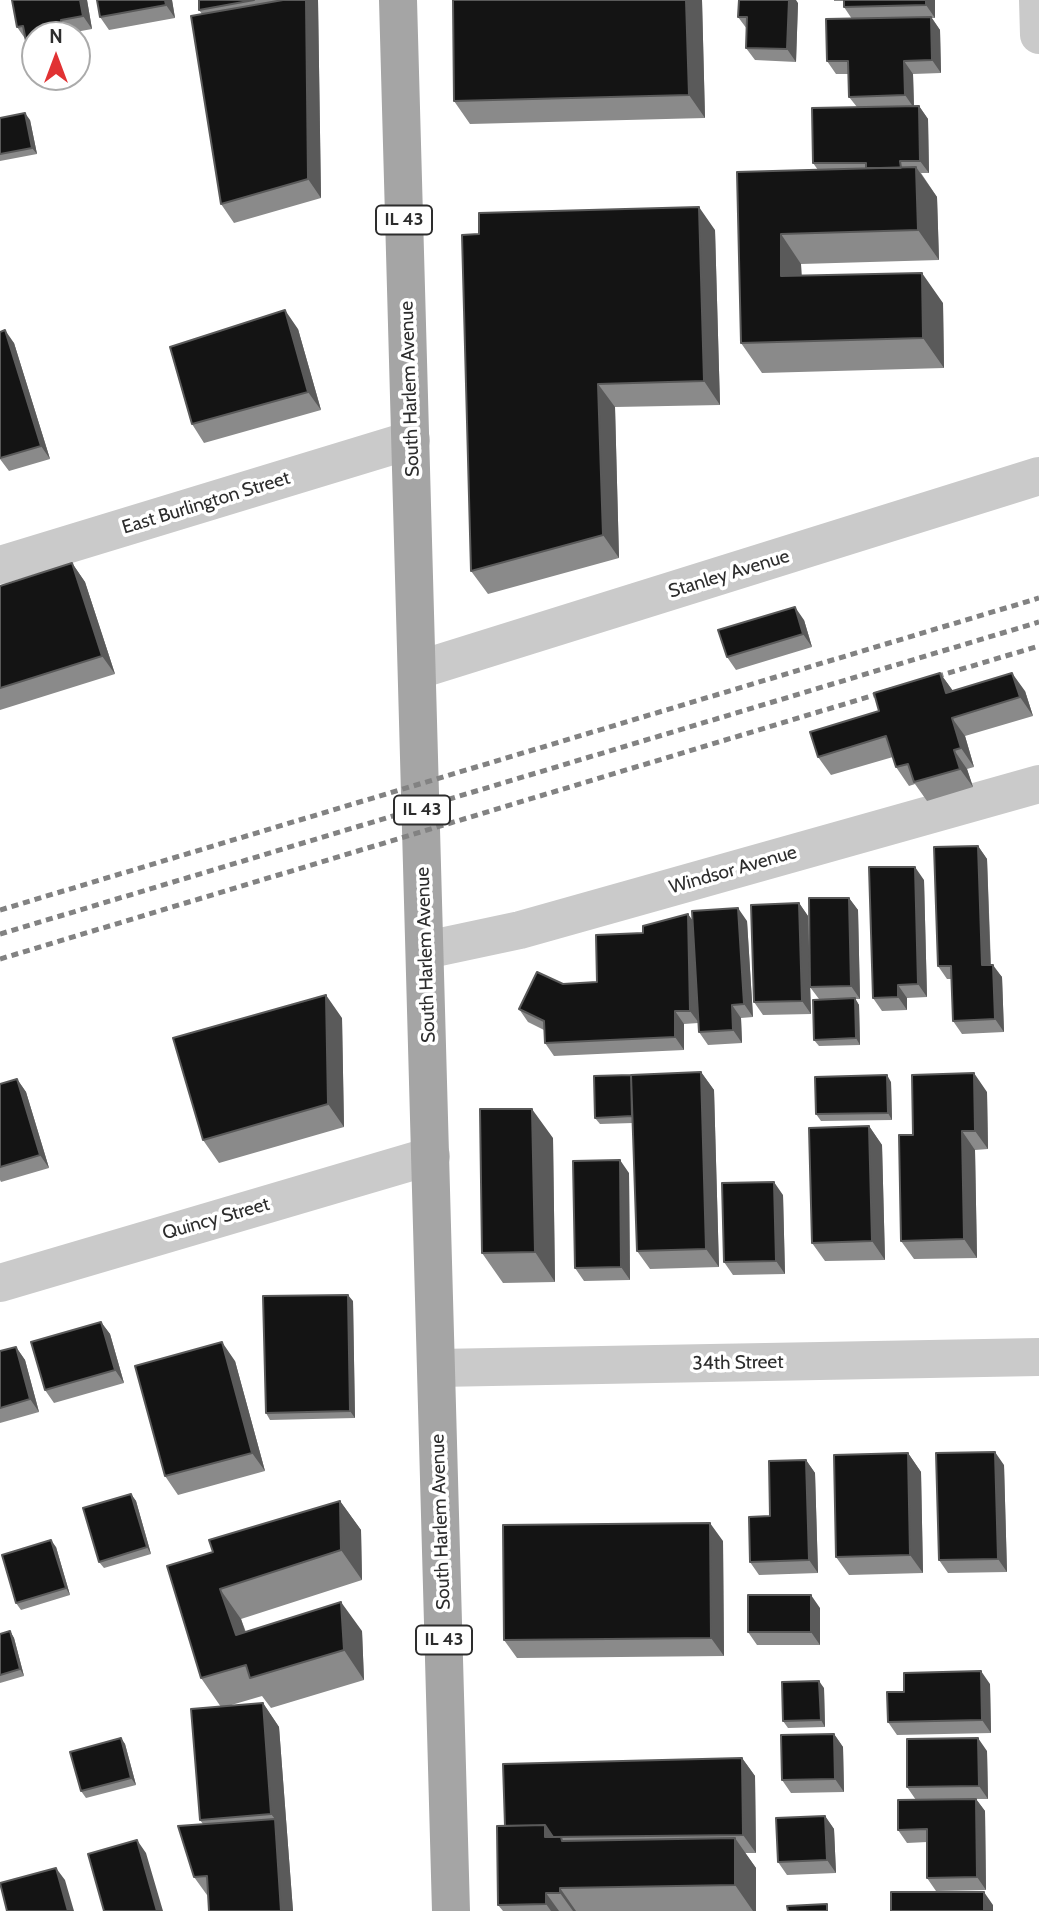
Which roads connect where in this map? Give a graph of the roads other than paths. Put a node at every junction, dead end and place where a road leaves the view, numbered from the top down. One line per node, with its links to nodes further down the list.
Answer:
1 (398, 0): 4 (main road, South Harlem Avenue / IL 43)
2 (1038, 0): 3 (street)
3 (1039, 35)
4 (411, 440): 6 (street, East Burlington Street); 7 (main road, South Harlem Avenue / IL 43)
5 (1039, 476): 7 (street, Stanley Avenue)
6 (0, 565)
7 (418, 670): 9 (main road, South Harlem Avenue / IL 43)
8 (1039, 784): 9 (street, Windsor Avenue)
9 (426, 950): 10 (main road, South Harlem Avenue / IL 43)
10 (431, 1156): 11 (street, Quincy Street); 13 (main road, South Harlem Avenue / IL 43)
11 (0, 1283)
12 (1039, 1357): 13 (street, 34th Street)
13 (437, 1368): 14 (main road, South Harlem Avenue / IL 43)
14 (451, 1911)

